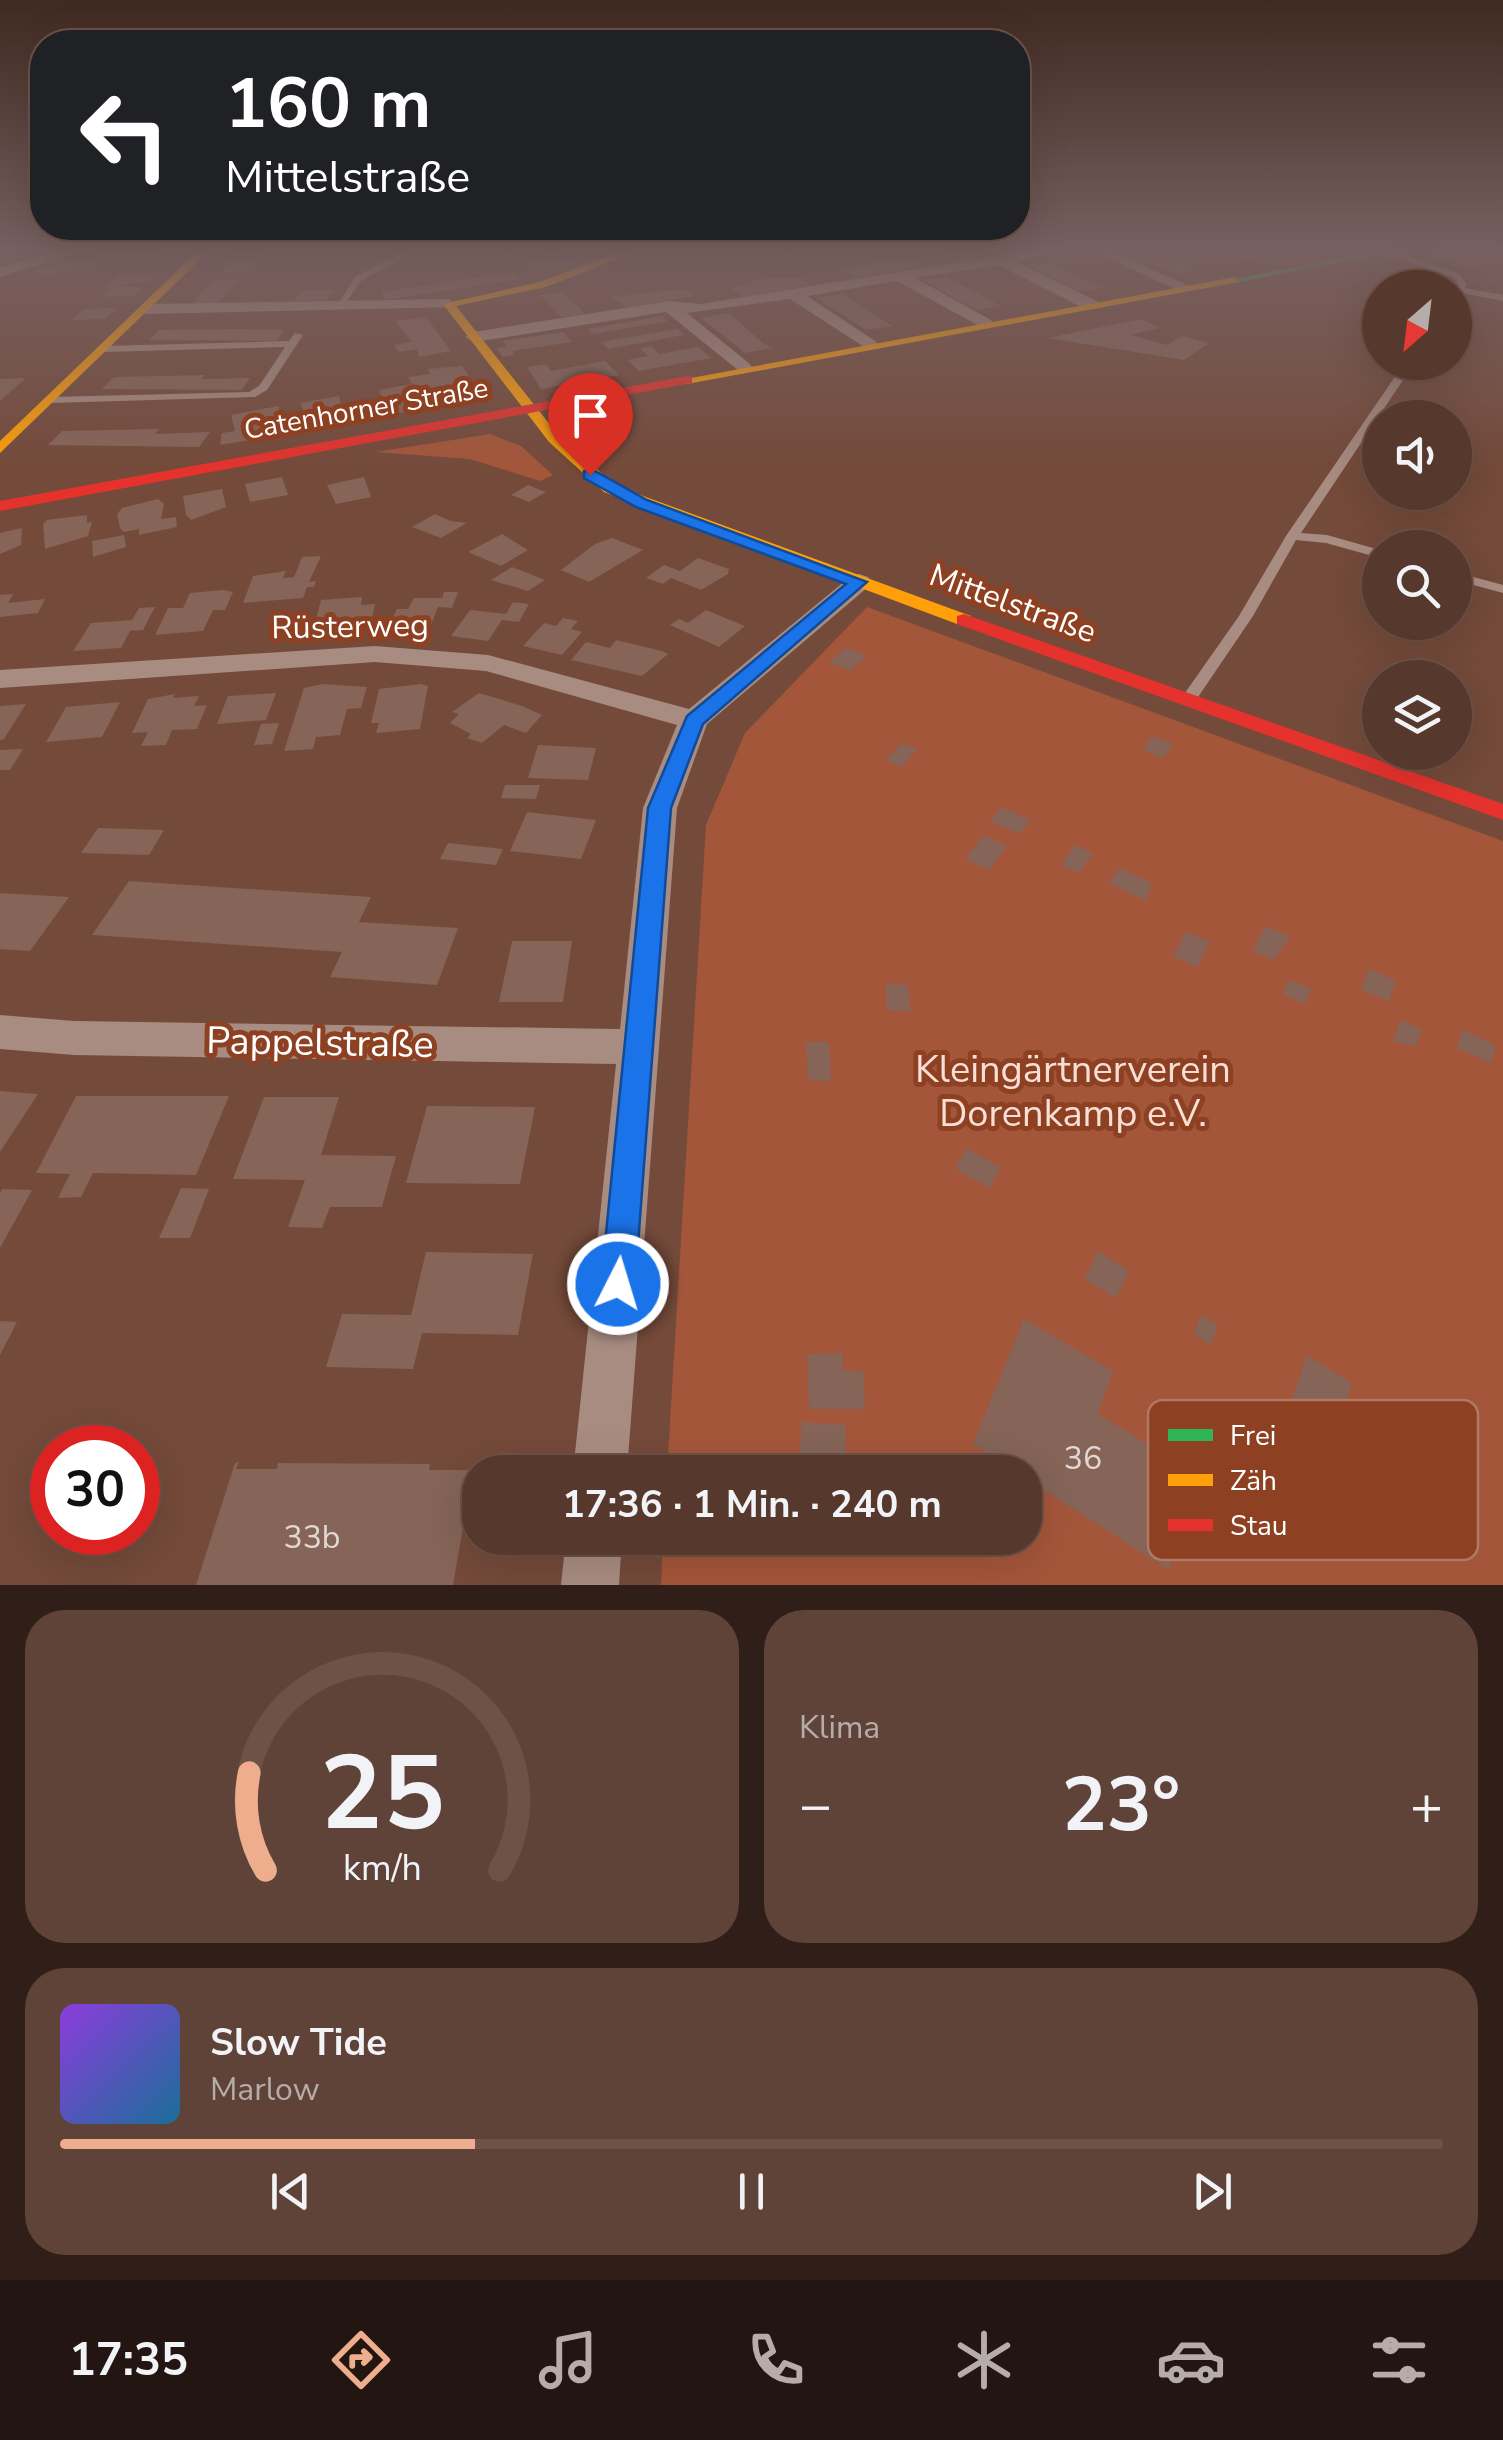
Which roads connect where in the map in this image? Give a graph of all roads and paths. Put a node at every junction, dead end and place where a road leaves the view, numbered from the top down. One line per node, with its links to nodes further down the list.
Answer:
1 (131, 323): 10 (street)
2 (463, 323): 8 (street, Mittelstraße)
3 (562, 323): 8 (street)
4 (689, 323): 11 (street)
5 (835, 323): 9 (street)
6 (990, 323): 7 (street, Catenhorner Straße)
7 (985, 324): 9 (street, Catenhorner Straße)
8 (474, 337): 14 (street, Mittelstraße)
9 (869, 346): 11 (street, Catenhorner Straße)
10 (104, 349): 13 (street); 13 (lane)
11 (743, 368): 14 (street, Catenhorner Straße)
12 (1398, 380): 17 (lane)
13 (51, 400): 15 (street)
14 (530, 408): 16 (street, Catenhorner Straße); 20 (street, Mittelstraße)
15 (0, 449)
16 (0, 506)
17 (1292, 536): 18 (lane); 23 (lane)
18 (1362, 549)
19 (1472, 581): 21 (lane)
20 (858, 582): 23 (street, Mittelstraße); 24 (street)
21 (1503, 589)
22 (0, 679): 24 (street, Rüsterweg)
23 (1188, 700): 25 (street, Mittelstraße)
24 (694, 720): 27 (street)
25 (1503, 812)
26 (0, 1032): 27 (street, Pappelstraße)
27 (640, 1047): 28 (street)
28 (602, 1455)
29 (593, 1555): 30 (street)
30 (590, 1585)

